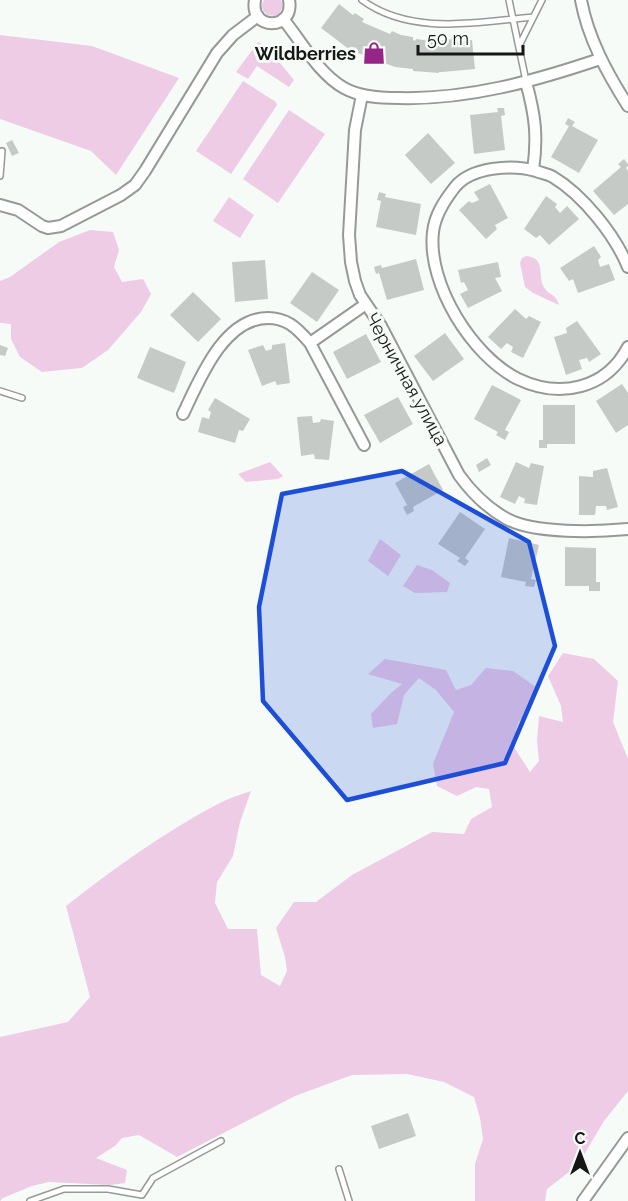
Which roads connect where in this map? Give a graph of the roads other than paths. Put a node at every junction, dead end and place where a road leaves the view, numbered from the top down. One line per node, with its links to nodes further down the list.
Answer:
1 (255, 0): 7 (street)
2 (289, 0): 10 (street)
3 (362, 0): 9 (lane)
4 (509, 0): 9 (lane)
5 (542, 0): 8 (lane)
6 (581, 0): 12 (street)
7 (258, 16): 10 (street); 19 (street)
8 (533, 17): 9 (lane); 11 (lane)
9 (513, 18): 11 (lane)
10 (284, 19): 14 (street)
11 (519, 46): 13 (lane)
12 (600, 59): 13 (street); 15 (street)
13 (526, 82): 14 (street); 17 (street)
14 (362, 95): 21 (street, Черничная улица)
15 (628, 106)
16 (2, 151): 18 (lane)
17 (533, 170): 20 (street); 23 (street)
18 (0, 176)
19 (0, 205)
20 (628, 267)
21 (366, 304): 22 (street); 28 (street, Черничная улица)
22 (310, 343): 26 (street); 27 (street)
23 (628, 347)
24 (0, 391): 25 (lane)
25 (22, 398)
26 (183, 414)
27 (364, 445)
28 (628, 529)
29 (628, 1138): 34 (street)
30 (221, 1141): 32 (lane)
31 (339, 1168): 33 (lane)
32 (30, 1201)
33 (349, 1201)
34 (583, 1201)

